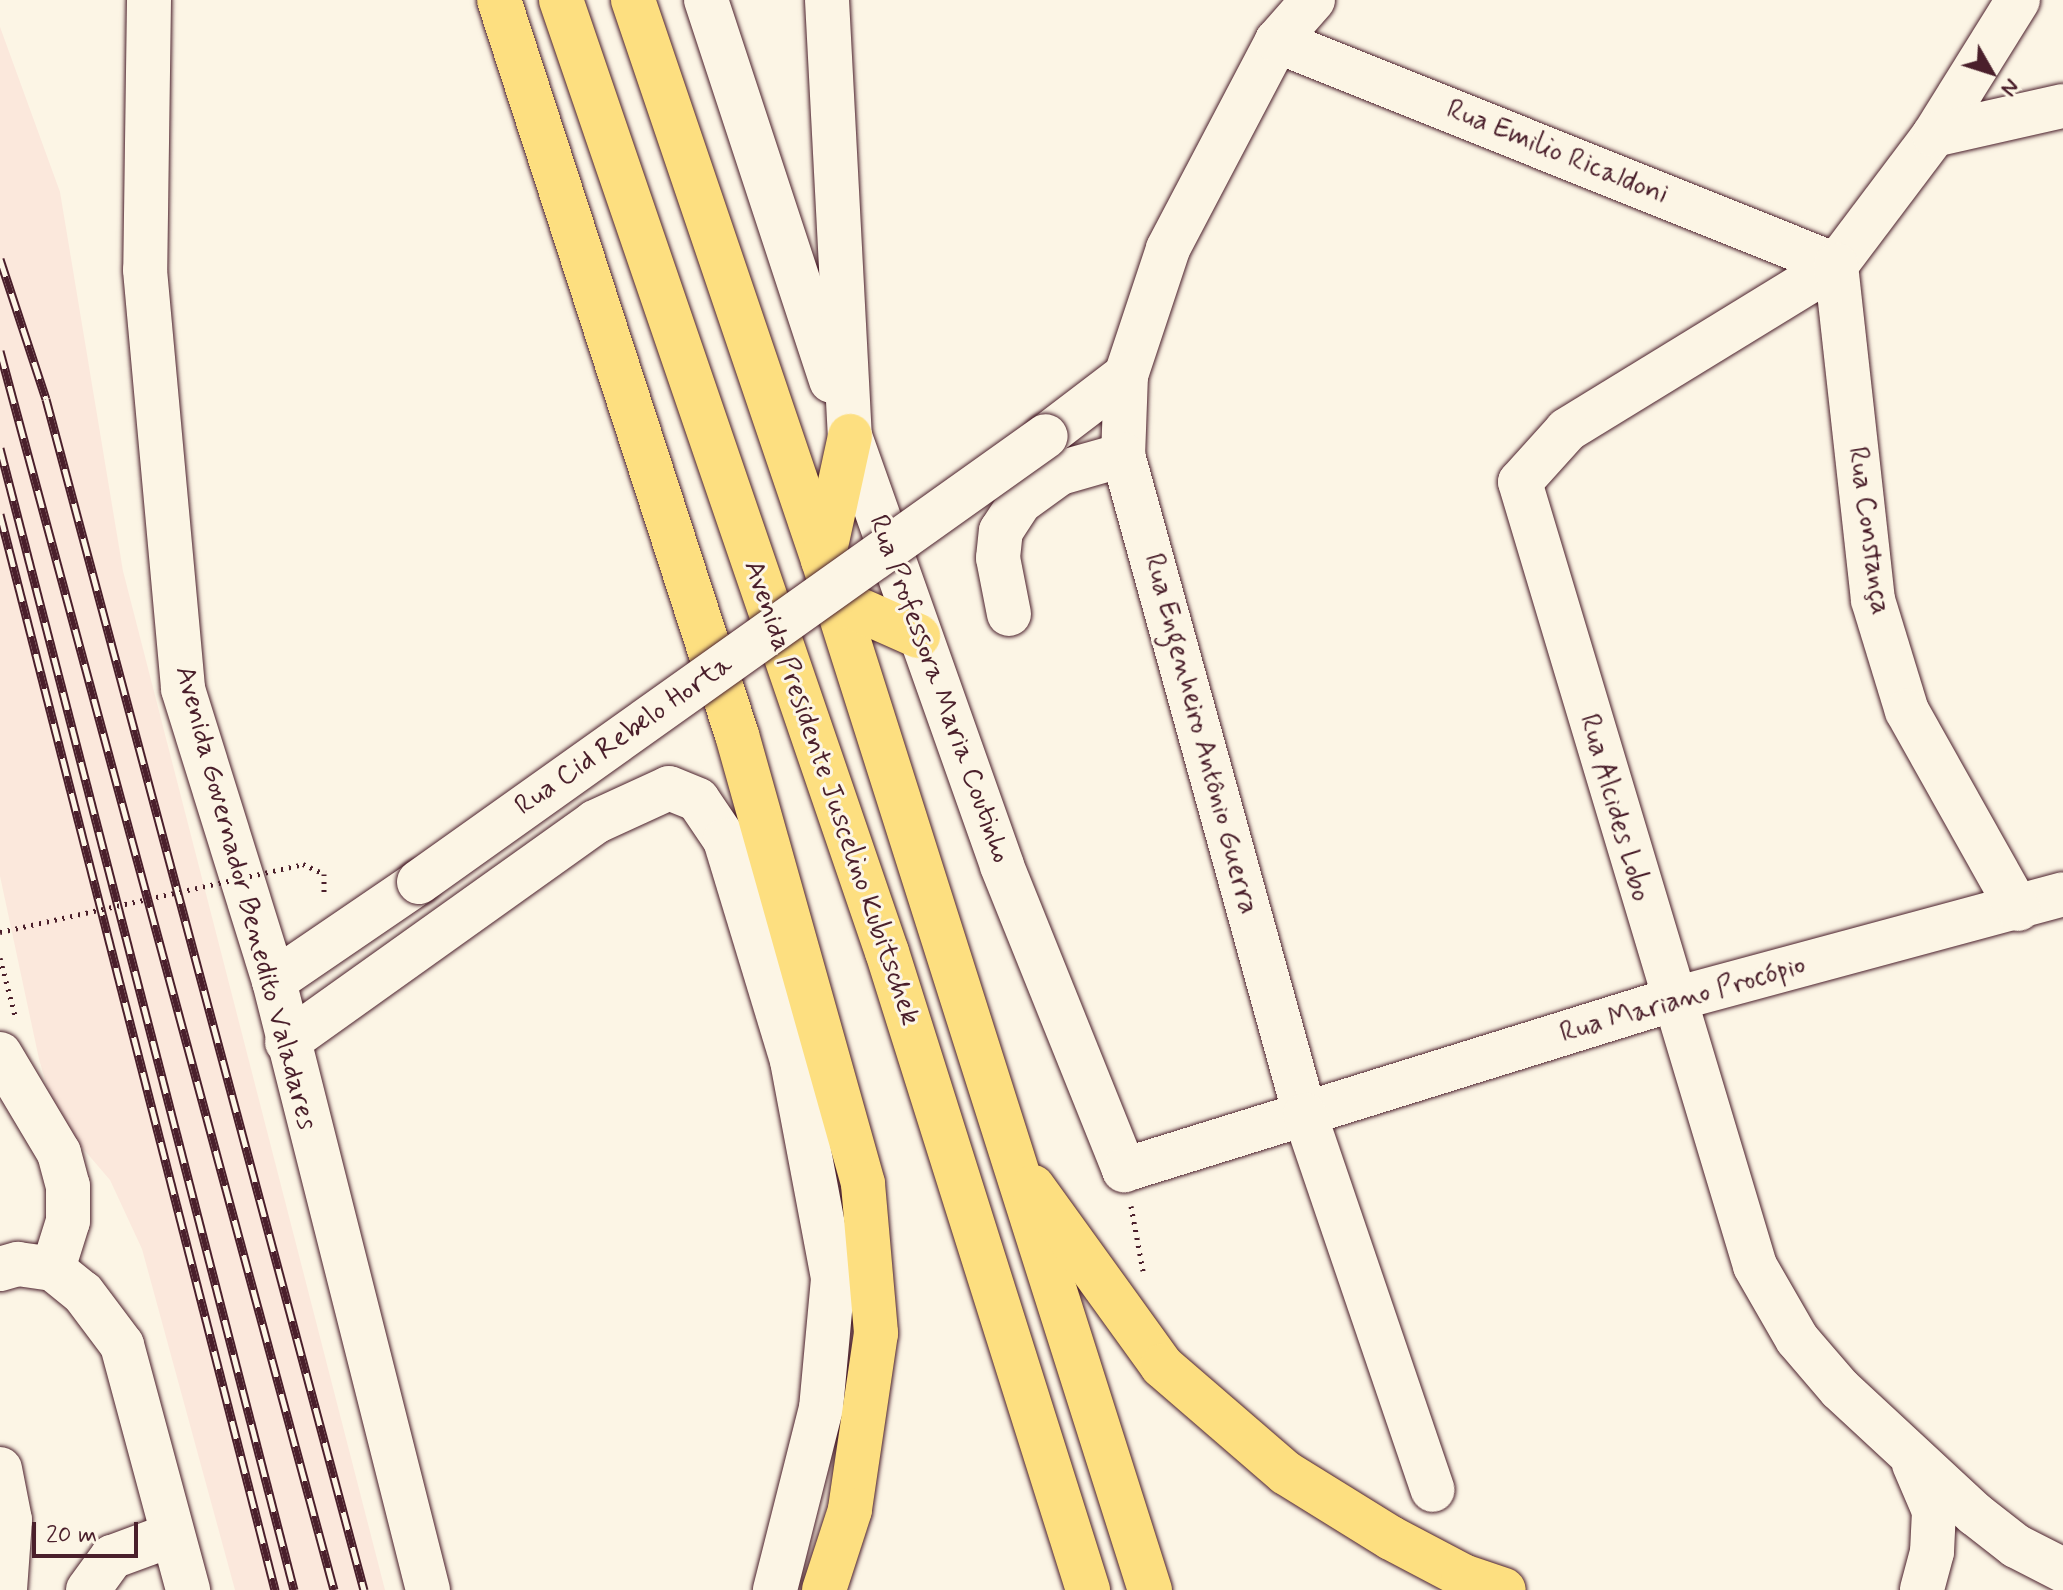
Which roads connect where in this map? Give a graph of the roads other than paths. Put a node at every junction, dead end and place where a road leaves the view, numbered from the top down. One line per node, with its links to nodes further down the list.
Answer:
1 (149, 0): 22 (street, Avenida Governador Benedito Valadares)
2 (499, 0): 24 (main road)
3 (561, 0): 42 (main road, Avenida Presidente Juscelino Kubitschek)
4 (633, 0): 16 (main road, Avenida Presidente Juscelino Kubitschek)
5 (706, 0): 14 (street)
6 (827, 0): 14 (street, Rua Professora Maria Coutinho)
7 (1313, 0): 9 (street, Rua Engenheiro Antônio Guerra)
8 (2018, 0): 11 (street)
9 (1277, 41): 12 (street, Rua Emilio Ricaldoni); 13 (street, Rua Engenheiro Antônio Guerra)
10 (2063, 106): 11 (street)
11 (1934, 135): 12 (street)
12 (1836, 265): 20 (street, Rua Constança); 23 (street, Rua Alcides Lobo)
13 (1126, 375): 15 (street, Rua Engenheiro Antônio Guerra); 22 (street, Rua Cid Rebelo Horta, bridge)
14 (850, 436): 16 (main road); 18 (street, Rua Professora Maria Coutinho)
15 (1123, 455): 17 (street); 27 (street, Rua Engenheiro Antônio Guerra)
16 (829, 580): 18 (main road); 28 (main road, Avenida Presidente Juscelino Kubitschek)
17 (1009, 614)
18 (918, 636): 27 (street, Rua Professora Maria Coutinho)
19 (2063, 894): 20 (street, Rua Mariano Procópio)
20 (2018, 909): 23 (street, Rua Mariano Procópio)
21 (766, 977): 24 (street); 25 (street, Rua Cid Rebelo Horta); 40 (street, Rua Cid Rebelo Horta)
22 (274, 981): 25 (street, Avenida Governador Benedito Valadares)
23 (1671, 1000): 27 (street, Rua Mariano Procópio); 31 (street, Rua Alcides Lobo)
24 (818, 1021): 41 (main road)
25 (287, 1042): 39 (street, Avenida Governador Benedito Valadares)
26 (0, 1054): 30 (street)
27 (1305, 1115): 33 (street, Rua Engenheiro Antônio Guerra)
28 (1007, 1151): 43 (main road, Avenida Presidente Juscelino Kubitschek); 44 (main road)
29 (0, 1269): 30 (street)
30 (53, 1269): 34 (street)
31 (1910, 1454): 35 (street, Rua Alcides Lobo); 45 (street, Rua Alcides Lobo)
32 (0, 1469): 36 (street)
33 (1433, 1490)
34 (171, 1535): 37 (street); 38 (street)
35 (2063, 1570)
36 (5, 1590)
37 (88, 1590)
38 (188, 1590)
39 (428, 1590)
40 (775, 1590)
41 (824, 1590)
42 (1088, 1590)
43 (1150, 1590)
44 (1504, 1590)
45 (1922, 1590)

